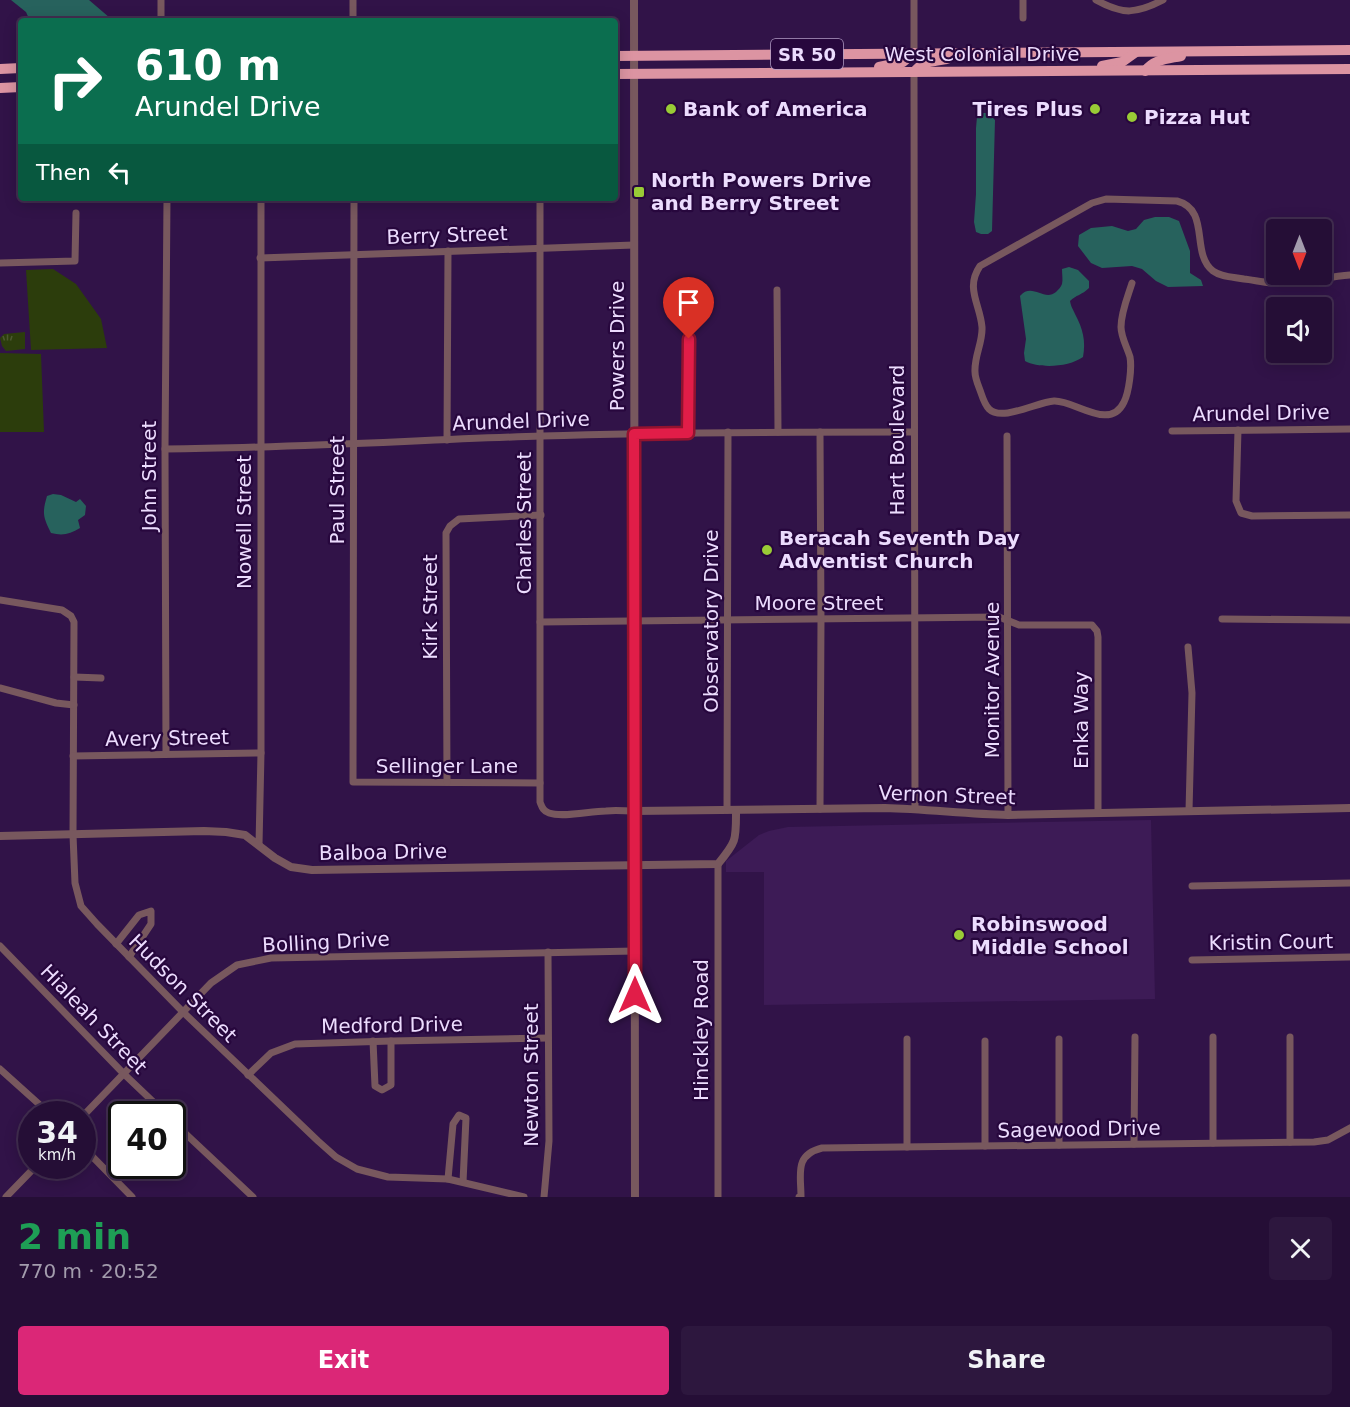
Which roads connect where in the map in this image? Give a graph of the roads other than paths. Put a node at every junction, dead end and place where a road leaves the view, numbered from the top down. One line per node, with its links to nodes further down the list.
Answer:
1 (161, 0): 8 (street)
2 (353, 0): 9 (street)
3 (634, 0): 16 (street, Powers Drive)
4 (914, 0): 14 (street)
5 (1023, 0): 10 (street)
6 (1096, 0): 7 (street)
7 (1163, 0)
8 (161, 16)
9 (353, 18)
10 (1023, 18)
11 (1350, 50): 12 (highway, West Colonial Drive / SR 50)
12 (1205, 51): 13 (highway, West Colonial Drive / SR 50); 22 (highway)
13 (1136, 52): 15 (highway, West Colonial Drive / SR 50); 21 (highway)
14 (914, 53): 15 (highway, West Colonial Drive / SR 50); 16 (highway, West Colonial Drive / SR 50); 23 (highway)
15 (980, 53): 24 (highway)
16 (634, 55): 17 (highway, West Colonial Drive / SR 50); 26 (street, Powers Drive)
17 (618, 56)
18 (18, 68): 19 (highway)
19 (0, 69)
20 (1350, 69): 22 (highway, West Colonial Drive / SR 50)
21 (1075, 71): 22 (highway, West Colonial Drive / SR 50); 24 (highway, West Colonial Drive / SR 50)
22 (1145, 71)
23 (849, 72): 24 (highway, West Colonial Drive / SR 50); 26 (highway, West Colonial Drive / SR 50)
24 (914, 72): 50 (street, Hart Boulevard)
25 (618, 74): 26 (highway, West Colonial Drive / SR 50)
26 (634, 74): 34 (street, Powers Drive)
27 (18, 87): 28 (highway)
28 (0, 88)
29 (167, 201): 58 (street, John Street)
30 (261, 201): 38 (street, Nowell Street)
31 (354, 201): 37 (street, Paul Street)
32 (540, 201): 35 (street, Charles Street)
33 (76, 213): 39 (street)
34 (634, 245): 35 (street, Berry Street); 52 (street, Powers Drive)
35 (540, 248): 36 (street, Berry Street); 53 (street, Charles Street)
36 (448, 251): 37 (street, Berry Street); 55 (street)
37 (354, 254): 38 (street, Berry Street); 56 (street, Paul Street)
38 (260, 258): 57 (street, Nowell Street)
39 (0, 263)
40 (1350, 276): 41 (street)
41 (1132, 283)
42 (777, 290): 48 (street)
43 (689, 292): 51 (street)
44 (1350, 429): 45 (street, Arundel Drive)
45 (1238, 430): 46 (street, Arundel Drive); 60 (street)
46 (1172, 431)
47 (728, 432): 48 (street, Arundel Drive); 51 (street, Arundel Drive); 65 (street, Observatory Drive)
48 (778, 432): 49 (street, Arundel Drive)
49 (820, 432): 50 (street, Arundel Drive); 62 (street)
50 (914, 432): 63 (street, Hart Boulevard)
51 (688, 433): 52 (street, Arundel Drive)
52 (634, 434): 53 (street, Arundel Drive); 68 (street, Powers Drive)
53 (540, 436): 55 (street, Arundel Drive); 59 (street, Charles Street)
54 (1007, 436): 66 (street, Monitor Avenue)
55 (447, 440): 56 (street, Arundel Drive)
56 (354, 444): 57 (street, Arundel Drive); 79 (street, Paul Street)
57 (261, 448): 58 (street, Arundel Drive); 76 (street, Nowell Street)
58 (165, 449): 77 (street, John Street)
59 (541, 515): 69 (street, Charles Street); 80 (street, Kirk Street)
60 (1350, 516)
61 (0, 600): 72 (street, Hudson Street)
62 (821, 619): 63 (street, Moore Street); 65 (street, Moore Street); 83 (street)
63 (914, 619): 66 (street, Moore Street); 84 (street, Hart Boulevard)
64 (1222, 619): 67 (street)
65 (728, 620): 68 (street, Moore Street); 86 (street, Observatory Drive)
66 (1008, 620): 70 (street, Moore Street); 90 (street, Monitor Avenue)
67 (1350, 620)
68 (634, 621): 69 (street, Moore Street); 87 (street, Powers Drive)
69 (540, 622): 81 (street, Charles Street)
70 (1095, 627): 89 (street, Enka Way)
71 (1188, 647): 88 (street)
72 (74, 677): 73 (street); 75 (street, Hudson Street)
73 (101, 678)
74 (0, 688): 75 (street)
75 (74, 705): 78 (street, Hudson Street)
76 (261, 753): 77 (street, Avery Street); 93 (street, Nowell Street)
77 (166, 754): 78 (street, Avery Street)
78 (73, 756): 91 (street, Hudson Street)
79 (353, 782): 80 (street, Sellinger Lane)
80 (447, 782): 81 (street, Sellinger Lane)
81 (540, 783): 85 (street, Charles Street)
82 (1350, 808): 88 (street, Vernon Street)
83 (820, 809): 84 (street, Vernon Street); 86 (street, Vernon Street)
84 (915, 809): 90 (street, Vernon Street)
85 (544, 810): 87 (street, Vernon Street)
86 (732, 810): 87 (street, Vernon Street); 94 (street)
87 (634, 811): 95 (street, Powers Drive)
88 (1189, 811): 89 (street, Vernon Street)
89 (1098, 813): 90 (street, Vernon Street)
90 (1008, 815)
91 (73, 835): 92 (street, Balboa Drive); 93 (street, Balboa Drive); 98 (street, Hudson Street)
92 (0, 836)
93 (259, 845): 95 (street, Balboa Drive)
94 (718, 864): 95 (street, Balboa Drive); 139 (street, Hinckley Road)
95 (635, 865): 100 (street, Powers Drive)
96 (1350, 883): 97 (street)
97 (1192, 886)
98 (116, 944): 102 (street, Hudson Street); 102 (street)
99 (0, 946): 116 (street, Hialeah Street)
100 (635, 951): 101 (street, Bolling Drive); 138 (street, Powers Drive)
101 (548, 952): 105 (street, Bolling Drive); 109 (street, Newton Street)
102 (129, 957): 105 (street, Hudson Street)
103 (1350, 957): 104 (street, Kristin Court)
104 (1192, 960)
105 (183, 1012): 116 (street, Bolling Drive); 117 (street, Hudson Street)
106 (1135, 1037): 125 (street)
107 (1213, 1037): 124 (street)
108 (1290, 1037): 123 (street)
109 (548, 1038): 113 (street, Medford Drive); 137 (street, Newton Street)
110 (907, 1039): 128 (street)
111 (1059, 1039): 126 (street)
112 (373, 1041): 113 (street, Medford Drive); 113 (street); 117 (street, Medford Drive)
113 (391, 1041)
114 (985, 1041): 127 (street)
115 (0, 1069): 118 (street)
116 (124, 1074): 119 (street, Hialeah Street); 120 (street, Bolling Drive)
117 (248, 1075): 131 (street, Hudson Street)
118 (36, 1101)
119 (152, 1101)
120 (96, 1103)
121 (1350, 1128): 123 (street, Sagewood Drive)
122 (186, 1133): 135 (street)
123 (1290, 1142): 124 (street, Sagewood Drive)
124 (1213, 1143): 125 (street, Sagewood Drive)
125 (1134, 1144): 126 (street, Sagewood Drive)
126 (1059, 1145): 127 (street, Sagewood Drive)
127 (985, 1146): 128 (street, Sagewood Drive)
128 (908, 1147): 140 (street, Sagewood Drive)
129 (96, 1160): 134 (street)
130 (23, 1179): 133 (street)
131 (448, 1179): 132 (street, Hudson Street); 132 (street)
132 (463, 1182): 136 (street, Hudson Street)
133 (6, 1197)
134 (132, 1197)
135 (253, 1197)
136 (524, 1197)
137 (544, 1197)
138 (635, 1197)
139 (718, 1197)
140 (800, 1197)

